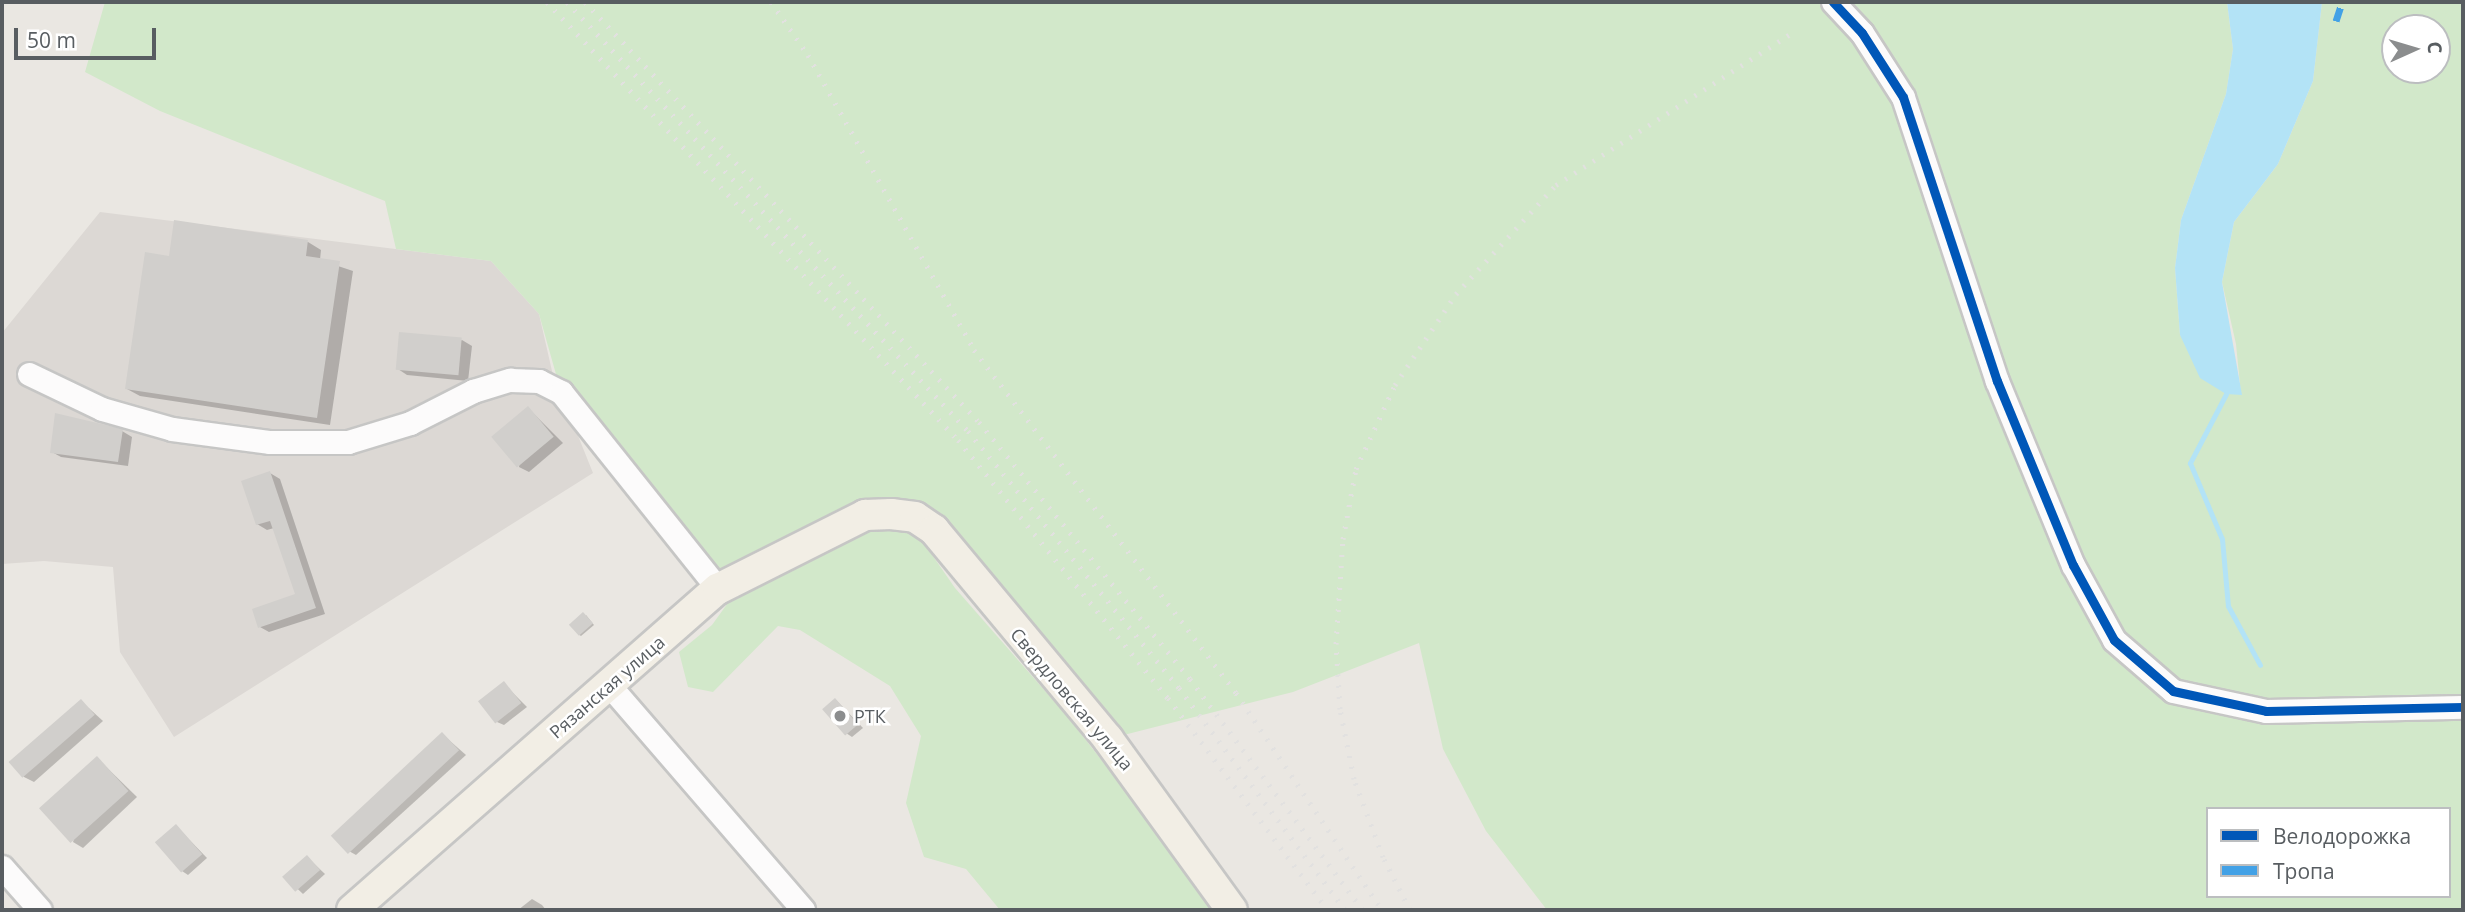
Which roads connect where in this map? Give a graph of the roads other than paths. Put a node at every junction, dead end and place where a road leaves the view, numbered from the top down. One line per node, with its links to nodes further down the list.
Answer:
1 (1833, 2): 6 (street)
2 (29, 374): 4 (street)
3 (891, 514): 4 (main road, Рязанская улица); 11 (main road, Свердловская улица)
4 (718, 589): 5 (main road, Рязанская улица)
5 (608, 685): 9 (main road, Рязанская улица); 10 (street)
6 (2463, 708)
7 (2, 866): 8 (street)
8 (40, 910)
9 (352, 910)
10 (803, 910)
11 (1233, 910)

